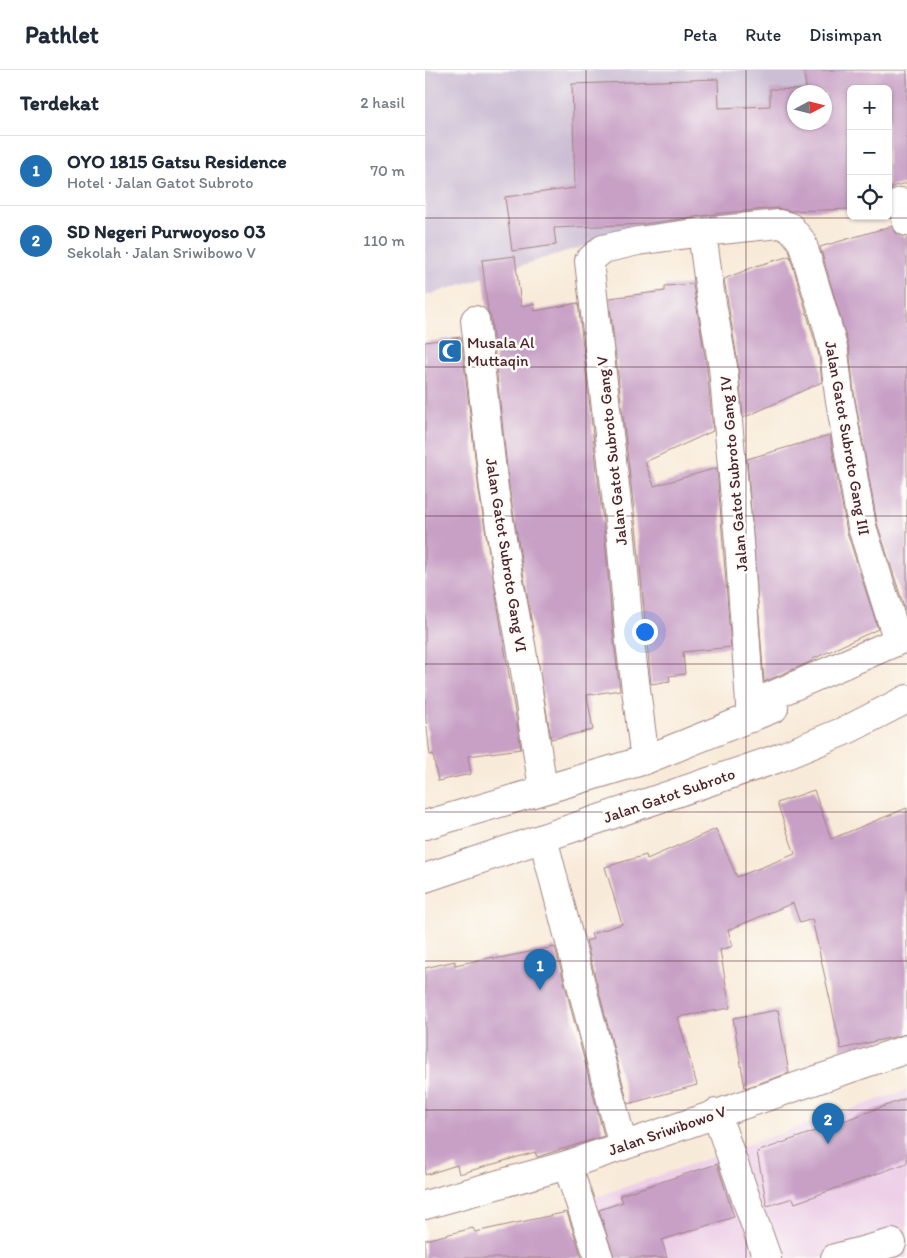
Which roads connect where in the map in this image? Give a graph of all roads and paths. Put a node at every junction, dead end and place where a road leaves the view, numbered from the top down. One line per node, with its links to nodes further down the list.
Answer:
1 (702, 232): 3 (street, Jalan Gatot Subroto Gang III); 5 (street, Jalan Gatot Subroto Gang IV); 6 (street, Jalan Gatot Subroto Gang V)
2 (475, 320): 7 (street, Jalan Gatot Subroto Gang VI)
3 (904, 643): 5 (street)
4 (907, 699): 9 (street, Jalan Gatot Subroto)
5 (751, 712): 6 (street)
6 (645, 760): 7 (street)
7 (543, 789): 8 (street)
8 (425, 825)
9 (543, 838): 10 (street, Jalan Gatot Subroto); 13 (street)
10 (425, 878)
11 (907, 1049): 12 (street, Jalan Sriwibowo V)
12 (716, 1114): 13 (street, Jalan Sriwibowo V); 18 (street)
13 (623, 1146): 14 (street, Jalan Sriwibowo V)
14 (567, 1165): 15 (street, Jalan Sriwibowo V); 17 (street)
15 (425, 1205)
16 (892, 1243): 19 (street)
17 (599, 1258)
18 (767, 1258)
19 (835, 1258)

